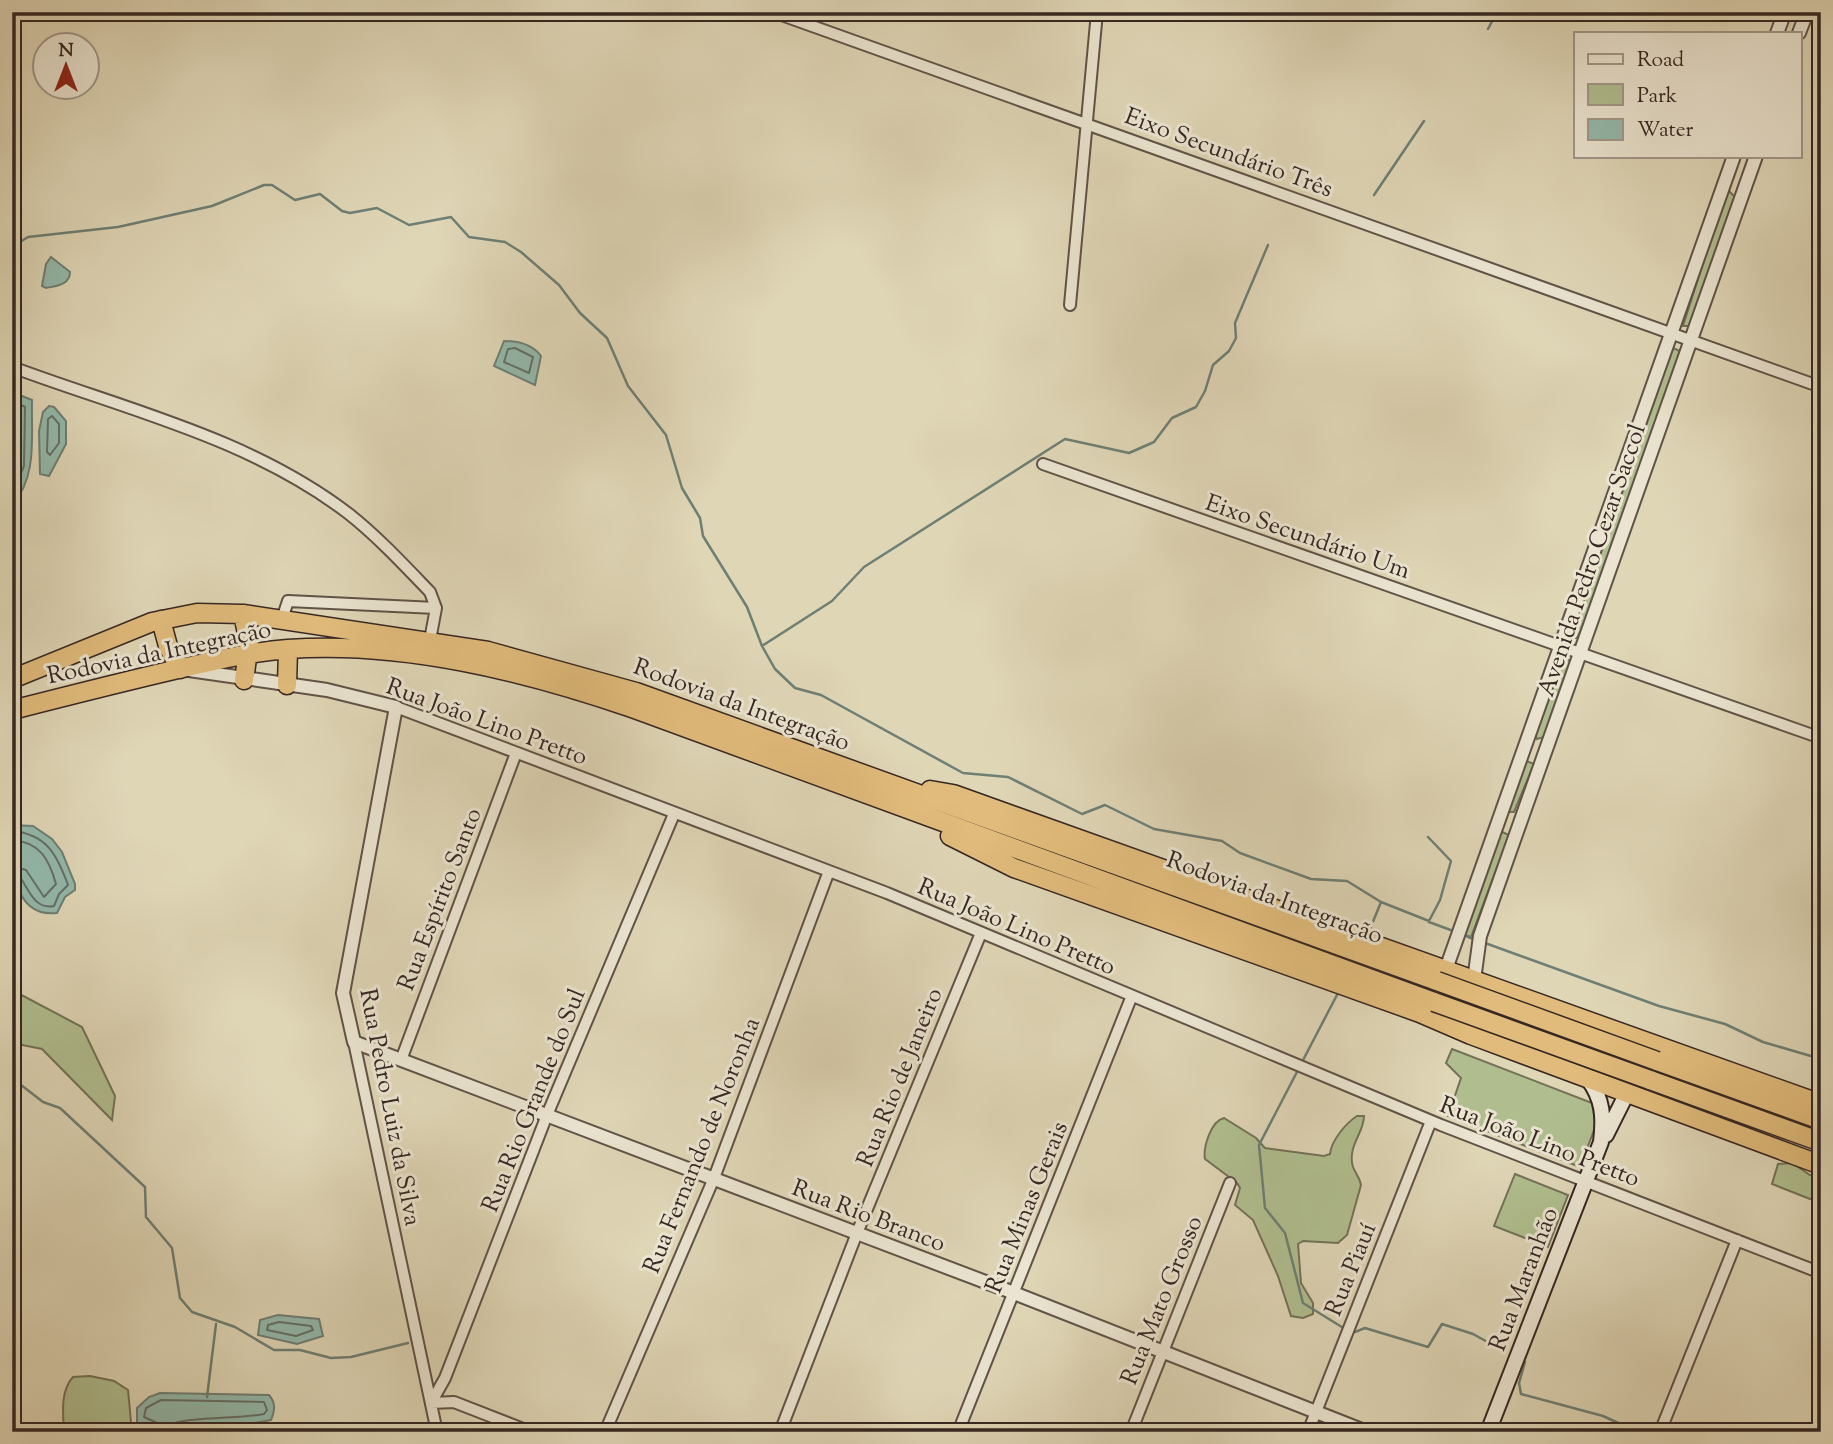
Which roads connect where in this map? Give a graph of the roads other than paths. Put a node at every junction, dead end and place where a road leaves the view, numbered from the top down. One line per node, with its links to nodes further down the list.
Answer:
1 (773, 12): 8 (street, Eixo Secundário Três)
2 (1097, 12): 8 (street)
3 (1785, 12): 6 (street)
4 (1805, 13): 5 (street); 7 (street)
5 (1821, 19)
6 (1777, 32)
7 (1799, 32)
8 (1085, 122): 11 (street); 12 (street, Eixo Secundário Três)
9 (1733, 158): 12 (street, Avenida Pedro Cezar Saccol)
10 (1755, 158): 13 (street, Avenida Pedro Cezar Saccol)
11 (1070, 305)
12 (1671, 333): 13 (street, Eixo Secundário Três); 22 (street, Avenida Pedro Cezar Saccol)
13 (1691, 341): 15 (street, Eixo Secundário Três); 24 (street, Avenida Pedro Cezar Saccol)
14 (12, 367): 17 (street)
15 (1821, 387)
16 (1043, 464): 22 (street, Eixo Secundário Um)
17 (436, 608): 20 (street); 21 (street)
18 (243, 614): 19 (highway, Rodovia da Integração); 20 (highway, Rodovia da Integração); 25 (highway)
19 (161, 620): 26 (highway); 27 (highway, Rodovia da Integração)
20 (282, 620): 21 (highway, Rodovia da Integração)
21 (430, 640): 34 (highway, Rodovia da Integração)
22 (1560, 646): 24 (street, Eixo Secundário Um); 38 (street, Avenida Pedro Cezar Saccol)
23 (288, 649): 25 (highway, Rodovia da Integração); 29 (highway); 34 (highway, Rodovia da Integração)
24 (1580, 653): 32 (street, Eixo Secundário Um); 39 (street, Avenida Pedro Cezar Saccol)
25 (248, 654): 26 (highway, Rodovia da Integração); 28 (highway)
26 (180, 669): 28 (street, Rua João Lino Pretto); 31 (highway, Rodovia da Integração)
27 (12, 679)
28 (244, 680): 29 (street, Rua João Lino Pretto)
29 (287, 685): 30 (street, Rua João Lino Pretto)
30 (396, 707): 33 (street, Rua João Lino Pretto); 43 (street, Rua Pedro Luiz da Silva)
31 (12, 710)
32 (1821, 738)
33 (516, 753): 35 (street, Rua João Lino Pretto); 44 (street, Rua Espírito Santo)
34 (889, 793): 38 (highway, Rodovia da Integração); 41 (highway, Rodovia da Integração)
35 (674, 814): 36 (street, Rua João Lino Pretto); 48 (street, Rua Rio Grande do Sul)
36 (829, 871): 37 (street, Rua João Lino Pretto); 54 (street, Rua Fernando de Noronha)
37 (981, 933): 40 (street, Rua João Lino Pretto); 57 (street, Rua Rio de Janeiro)
38 (1441, 975): 39 (highway); 41 (highway); 49 (highway, bridge)
39 (1474, 980): 42 (highway)
40 (1131, 998): 50 (street, Rua João Lino Pretto); 60 (street, Rua Minas Gerais)
41 (1435, 1011): 45 (highway); 52 (highway, bridge)
42 (1647, 1041): 46 (highway); 47 (highway)
43 (354, 1042): 44 (street, Rua Rio Branco); 62 (street, Rua Pedro Luiz da Silva)
44 (401, 1060): 48 (street, Rua Rio Branco)
45 (1588, 1079): 46 (highway); 51 (main road, Rua Maranhão)
46 (1627, 1093): 51 (main road, Rua Maranhão); 53 (highway)
47 (1821, 1104)
48 (547, 1115): 54 (street, Rua Rio Branco); 62 (street, Rua Rio Grande do Sul)
49 (1821, 1120)
50 (1431, 1121): 55 (street, Rua João Lino Pretto); 63 (street, Rua Piauí)
51 (1601, 1142): 55 (main road, Rua Maranhão)
52 (1821, 1142)
53 (1821, 1165)
54 (713, 1178): 57 (street, Rua Rio Branco); 66 (street, Rua Fernando de Noronha)
55 (1586, 1181): 58 (street, Rua João Lino Pretto); 72 (main road, Rua Maranhão)
56 (1230, 1183): 61 (street, Rua Mato Grosso)
57 (857, 1233): 60 (street, Rua Rio Branco); 67 (street, Rua Rio de Janeiro)
58 (1737, 1240): 59 (street, Rua João Lino Pretto); 73 (street)
59 (1821, 1273)
60 (1015, 1294): 61 (street, Rua Rio Branco); 68 (street, Rua Minas Gerais)
61 (1164, 1351): 63 (street, Rua Rio Branco); 69 (street, Rua Mato Grosso)
62 (431, 1403): 64 (street, Rua Pedro Luiz da Silva); 65 (street)
63 (1316, 1411): 70 (street, Rua Piauí); 71 (street, Rua Rio Branco)
64 (437, 1432)
65 (531, 1432)
66 (605, 1432)
67 (780, 1432)
68 (958, 1432)
69 (1131, 1432)
70 (1308, 1432)
71 (1367, 1432)
72 (1488, 1432)
73 (1660, 1432)

